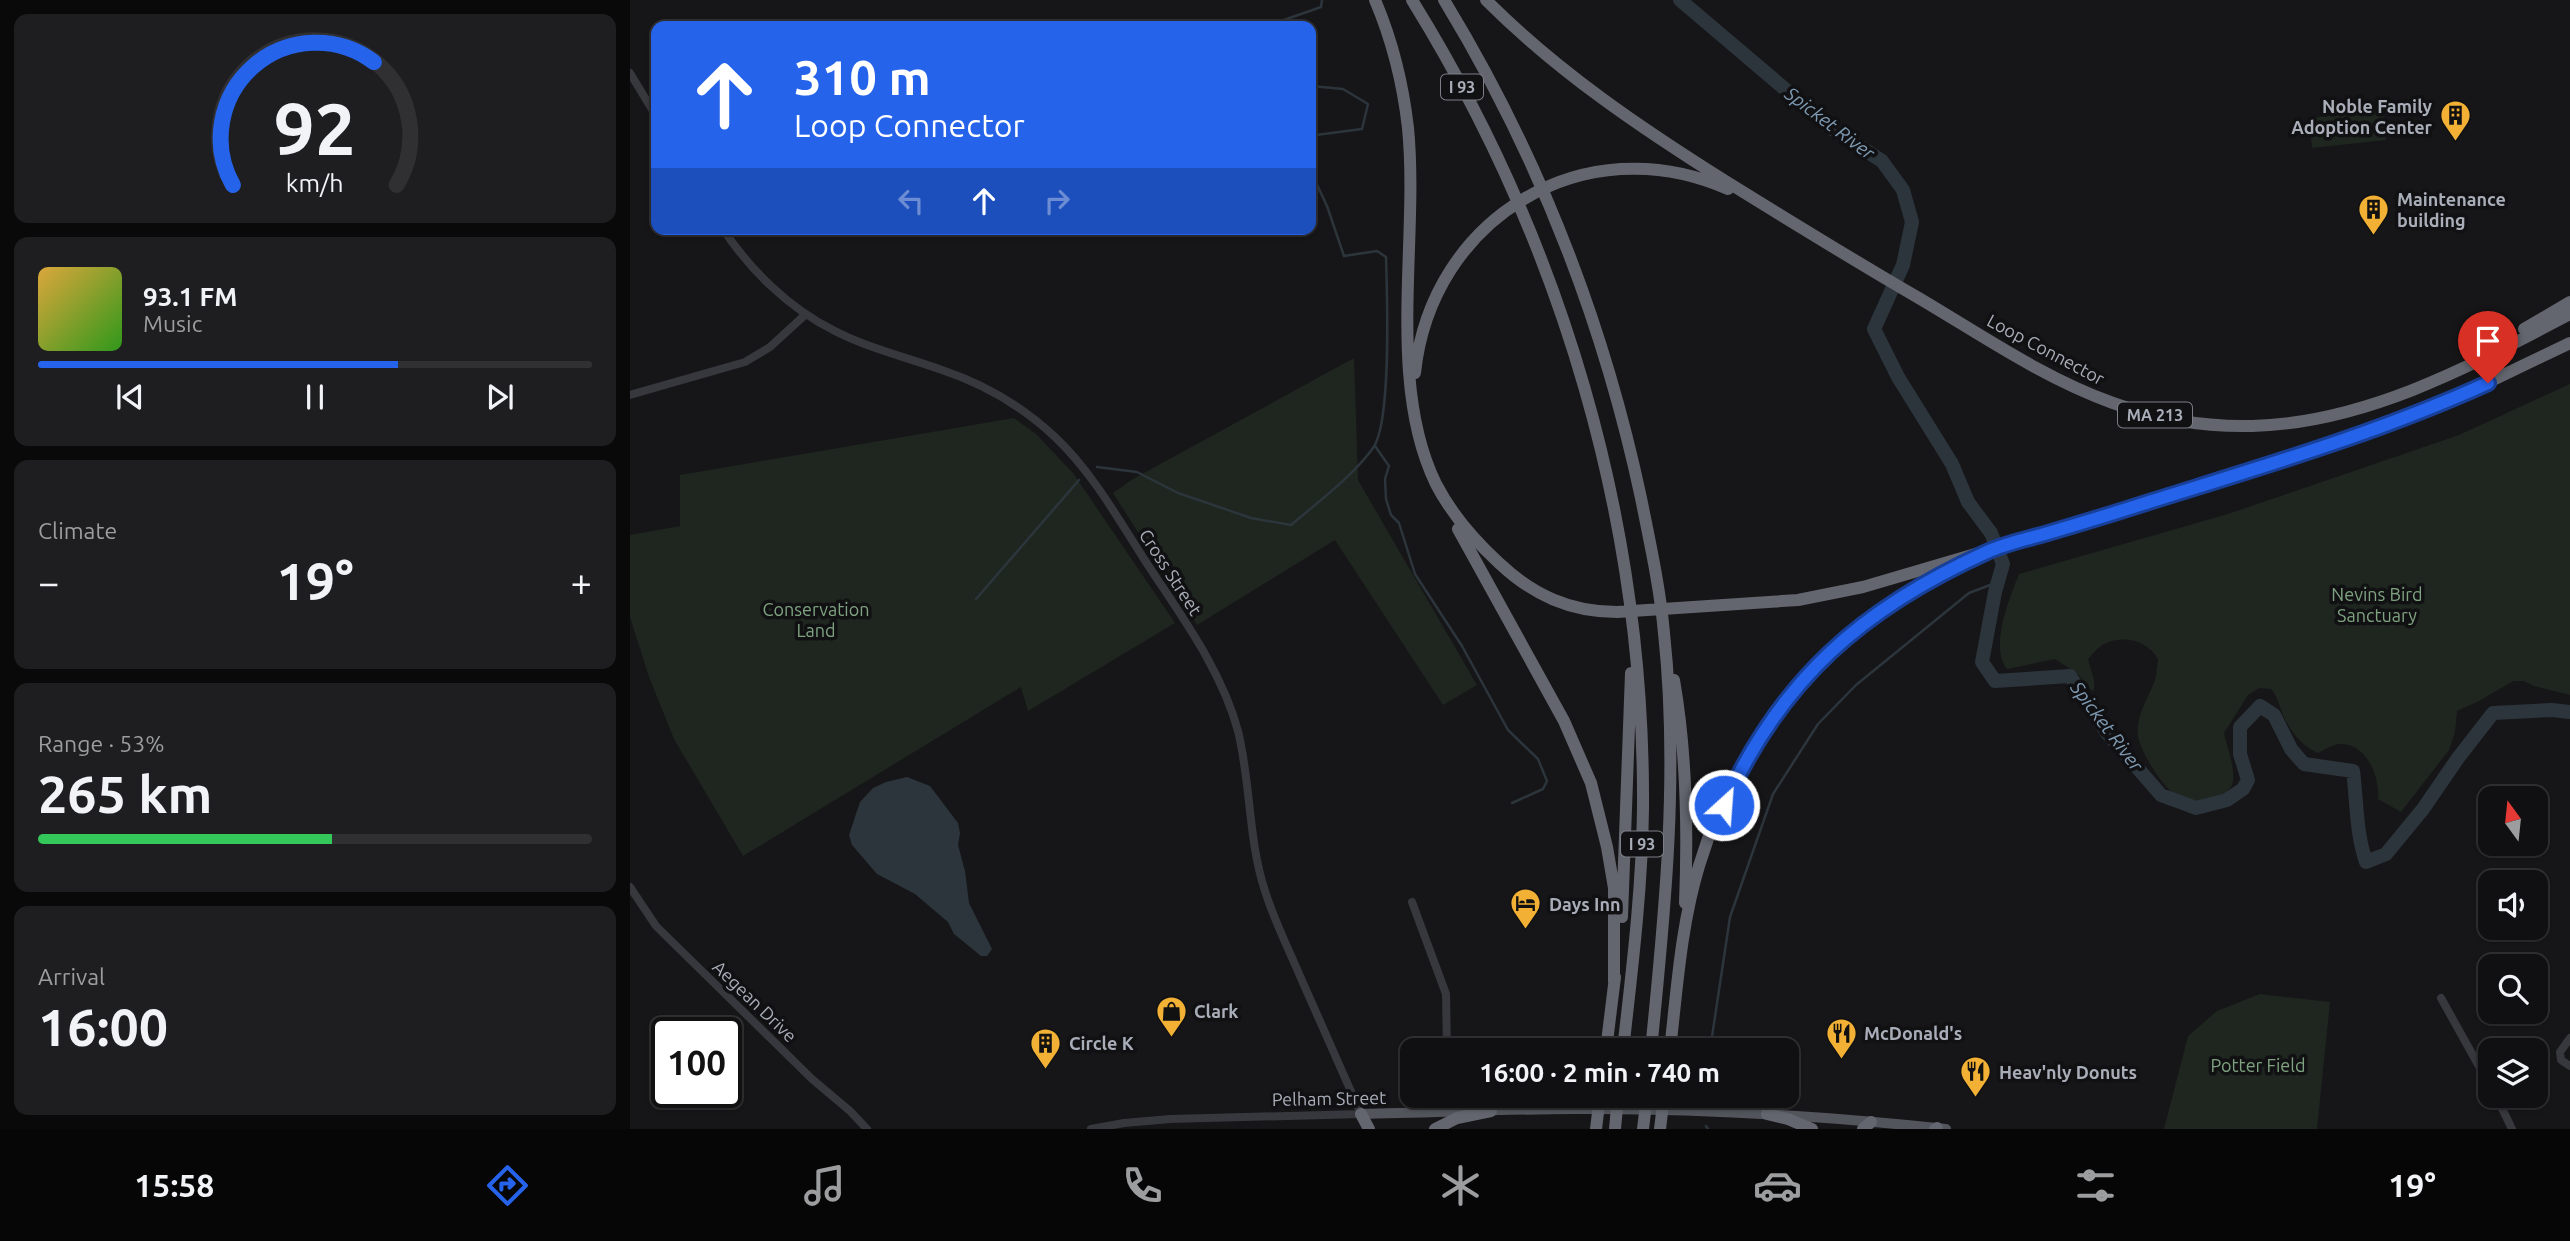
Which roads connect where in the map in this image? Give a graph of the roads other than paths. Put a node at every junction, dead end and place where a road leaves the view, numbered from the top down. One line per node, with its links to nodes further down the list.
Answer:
1 (1375, 0): 15 (highway)
2 (1412, 0): 19 (highway, I 93)
3 (1444, 0): 18 (highway, I 93)
4 (1486, 0): 7 (highway)
5 (630, 73): 6 (street)
6 (651, 108)
7 (1766, 206): 13 (highway, Loop Connector / MA 213); 15 (highway)
8 (728, 235): 10 (street, Cross Street)
9 (2570, 302): 13 (highway)
10 (806, 314): 14 (street); 41 (street, Cross Street)
11 (2570, 314): 13 (highway, Loop Connector / MA 213)
12 (2570, 345): 17 (highway)
13 (2441, 377)
14 (630, 395)
15 (1415, 410): 16 (highway)
16 (1443, 497): 17 (highway); 23 (highway)
17 (1988, 551): 22 (highway)
18 (1665, 634): 22 (highway); 28 (highway, I 93)
19 (1634, 638): 23 (highway); 27 (highway, I 93)
20 (630, 887): 44 (street, Aegean Drive)
21 (1412, 902): 25 (street)
22 (1683, 942): 29 (highway)
23 (1614, 982): 26 (highway)
24 (2441, 998): 31 (street)
25 (1447, 1038)
26 (1607, 1038)
27 (1624, 1038)
28 (1652, 1038)
29 (1671, 1038)
30 (2570, 1038): 32 (street)
31 (2478, 1064)
32 (2570, 1066)
33 (1446, 1108): 40 (street)
34 (1599, 1108): 49 (highway)
35 (1617, 1108): 50 (highway)
36 (1646, 1108): 51 (highway)
37 (1663, 1108): 52 (highway)
38 (2502, 1108): 55 (street)
39 (1491, 1111): 40 (main road, Pelham Street); 42 (main road, Pelham Street); 48 (highway)
40 (1444, 1112): 41 (main road, Pelham Street)
41 (1361, 1114): 45 (street, Pelham Street); 46 (highway); 47 (highway)
42 (1767, 1114): 43 (main road, Pelham Street); 53 (highway)
43 (1868, 1126): 54 (main road, Pelham Street)
44 (866, 1129)
45 (1091, 1129)
46 (1363, 1129)
47 (1369, 1129)
48 (1435, 1129)
49 (1596, 1129)
50 (1615, 1129)
51 (1643, 1129)
52 (1660, 1129)
53 (1812, 1129)
54 (1939, 1129)
55 (2512, 1129)

